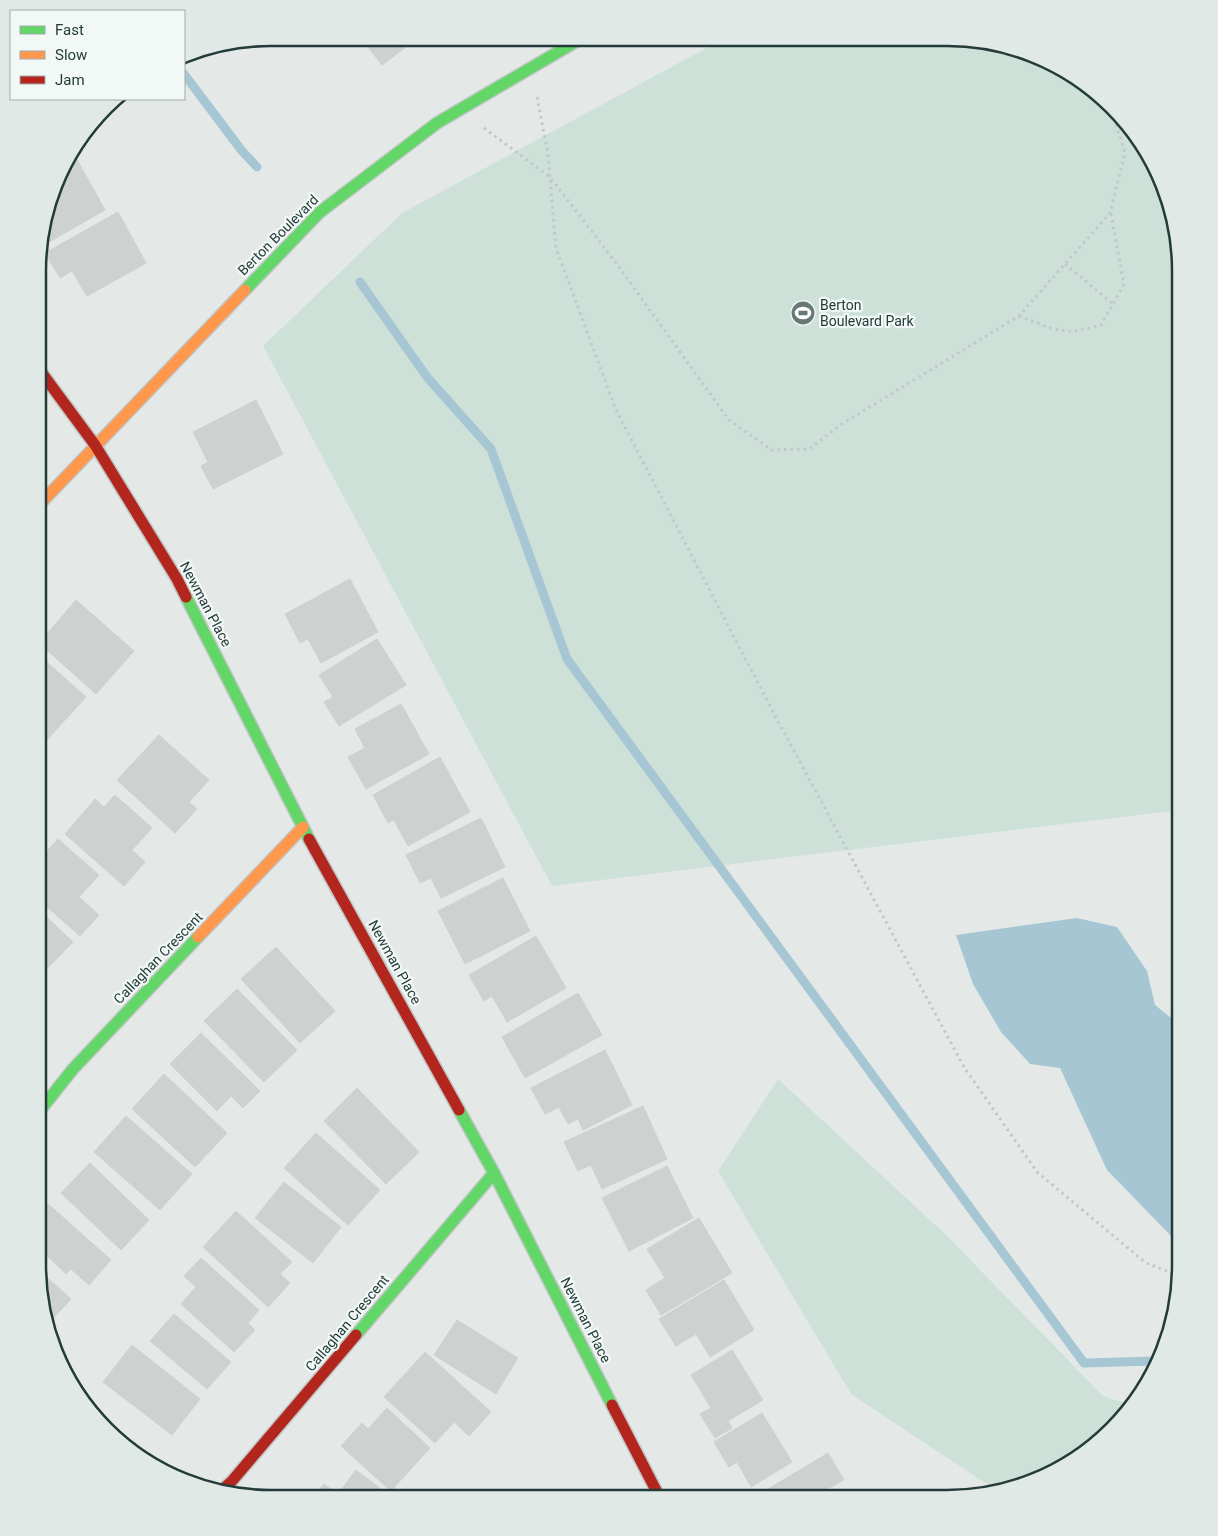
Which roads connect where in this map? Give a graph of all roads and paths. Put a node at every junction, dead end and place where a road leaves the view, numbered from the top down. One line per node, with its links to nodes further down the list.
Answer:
1 (568, 46): 2 (street, Berton Boulevard)
2 (532, 68): 3 (street, Berton Boulevard); 5 (path)
3 (460, 110): 5 (path); 11 (street, Berton Boulevard)
4 (1116, 123): 6 (path)
5 (550, 177): 9 (path); 16 (path)
6 (1110, 213): 7 (path); 8 (path)
7 (1065, 264): 8 (path); 9 (path)
8 (1113, 304): 9 (path)
9 (1019, 316)
10 (46, 378): 11 (street, Newman Place)
11 (95, 445): 12 (street, Berton Boulevard); 13 (street, Newman Place)
12 (46, 498)
13 (304, 827): 14 (street, Callaghan Crescent); 15 (street, Newman Place)
14 (46, 1102)
15 (494, 1173): 17 (street, Callaghan Crescent); 18 (street, Newman Place)
16 (1171, 1273)
17 (227, 1485)
18 (656, 1490)

